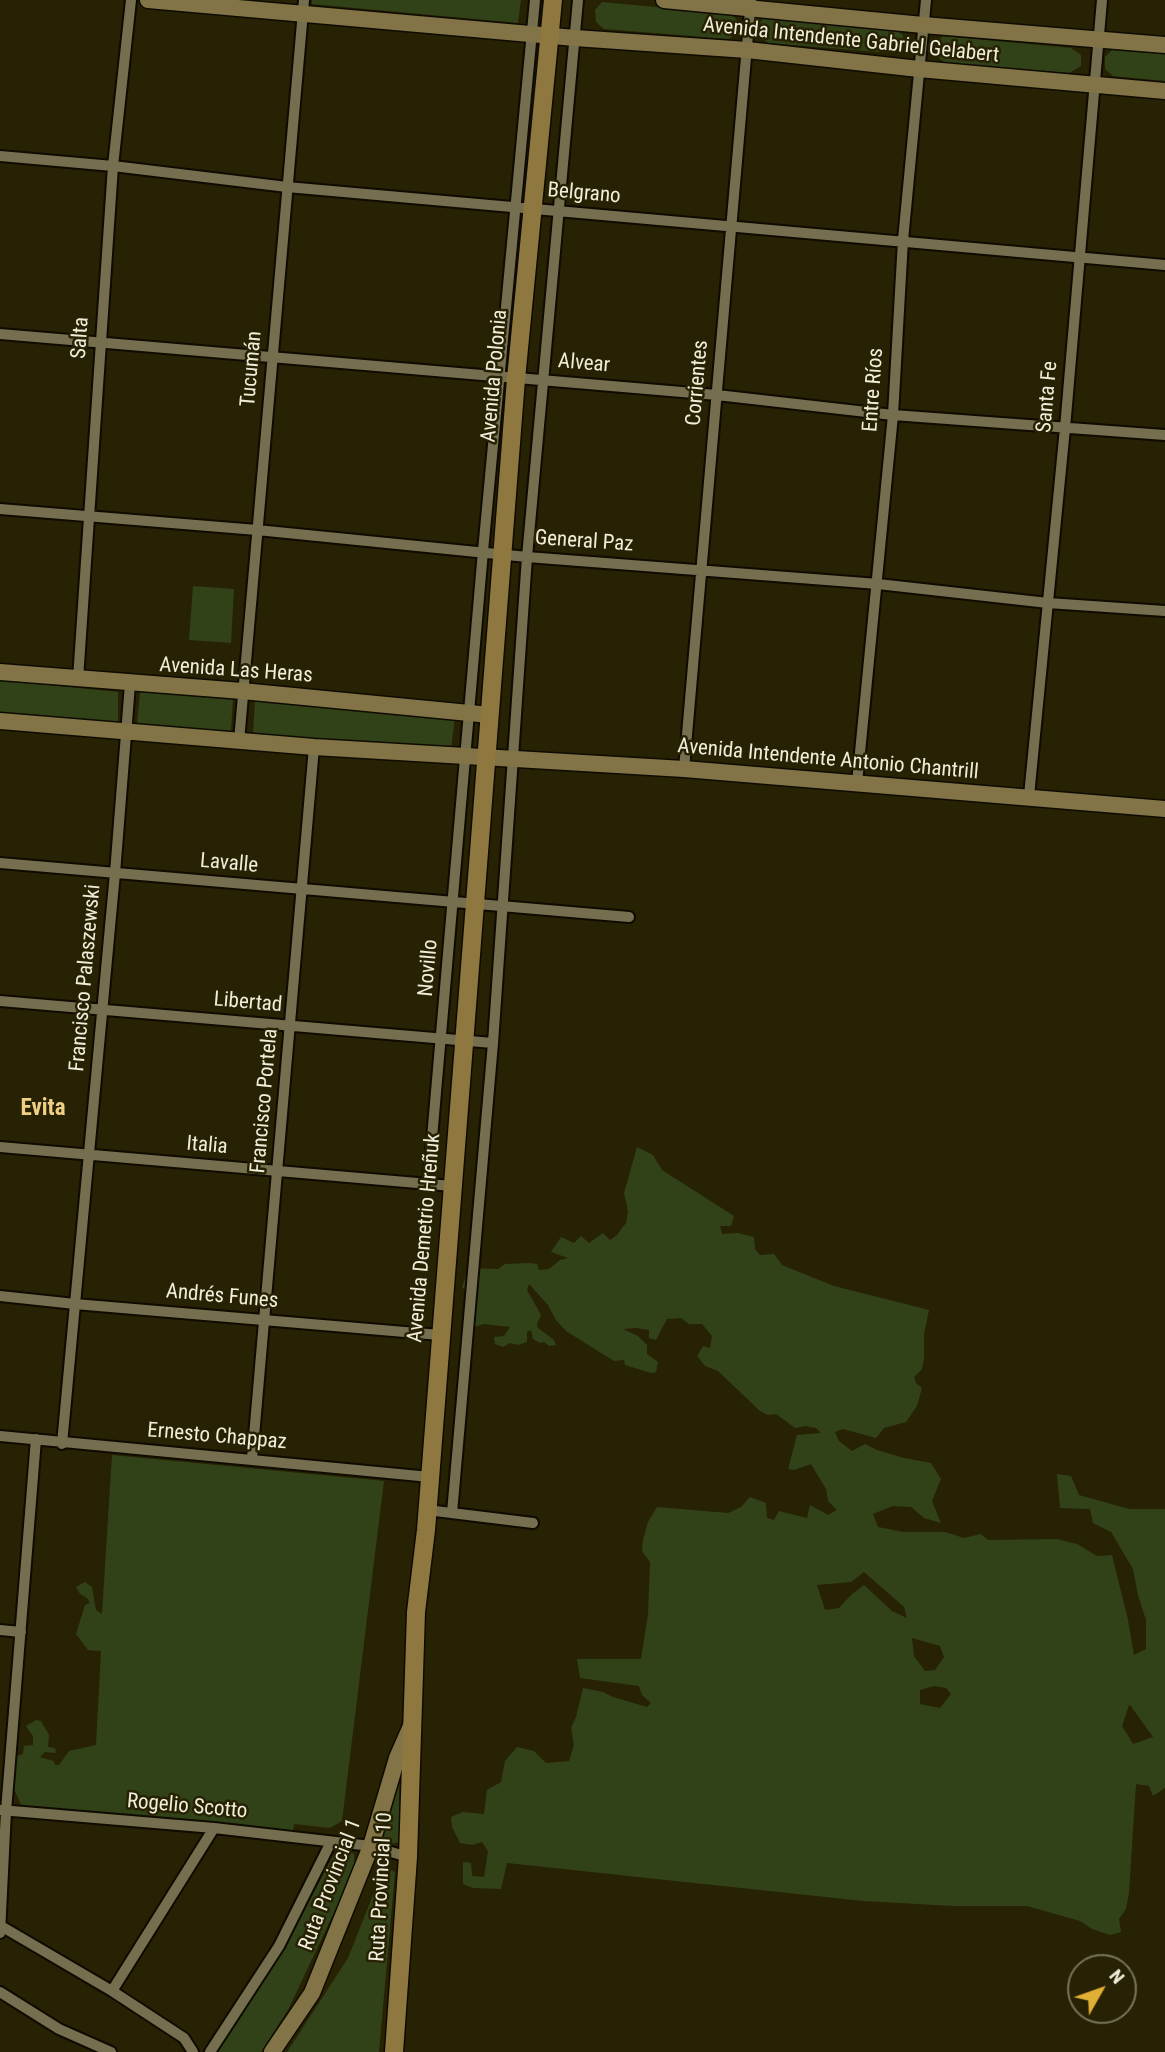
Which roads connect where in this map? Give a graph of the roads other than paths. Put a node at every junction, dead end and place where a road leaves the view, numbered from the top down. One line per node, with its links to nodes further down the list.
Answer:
1 (131, 0): 21 (street, Salta)
2 (148, 0): 10 (main road, Avenida Intendente Gabriel Gelabert)
3 (535, 0): 12 (street, Avenida Polonia)
4 (553, 0): 12 (main road, Avenida Polonia)
5 (578, 0): 13 (street)
6 (664, 0): 9 (main road, Avenida Intendente Gabriel Gelabert)
7 (926, 0): 11 (street, Entre Ríos)
8 (1102, 0): 14 (street, Santa Fe)
9 (751, 4): 11 (main road, Avenida Intendente Gabriel Gelabert); 16 (street, Corrientes)
10 (303, 6): 12 (main road, Avenida Intendente Gabriel Gelabert); 22 (street, Tucumán)
11 (923, 25): 14 (main road, Avenida Intendente Gabriel Gelabert); 17 (street, Entre Ríos)
12 (540, 34): 13 (main road, Avenida Intendente Gabriel Gelabert); 23 (street, Avenida Polonia); 24 (main road, Avenida Polonia)
13 (575, 38): 16 (main road, Avenida Intendente Gabriel Gelabert); 25 (street)
14 (1098, 38): 15 (main road, Avenida Intendente Gabriel Gelabert); 18 (street, Santa Fe)
15 (1165, 45)
16 (747, 50): 17 (main road, Avenida Intendente Gabriel Gelabert); 26 (street, Corrientes)
17 (919, 69): 18 (main road, Avenida Intendente Gabriel Gelabert); 27 (street, Entre Ríos)
18 (1093, 86): 19 (main road, Avenida Intendente Gabriel Gelabert); 28 (street, Santa Fe)
19 (1165, 91)
20 (0, 156): 21 (street, Belgrano)
21 (113, 166): 22 (street, Belgrano); 31 (street, Salta)
22 (287, 187): 23 (street, Belgrano); 32 (street, Tucumán)
23 (514, 206): 24 (street, Belgrano); 33 (street, Avenida Polonia)
24 (533, 209): 25 (street, Belgrano); 33 (main road, Avenida Polonia)
25 (559, 211): 26 (street, Belgrano); 34 (street)
26 (731, 225): 27 (street, Belgrano); 35 (street, Corrientes)
27 (903, 240): 28 (street, Belgrano); 36 (street, Entre Ríos)
28 (1080, 258): 29 (street, Belgrano); 37 (street, Santa Fe)
29 (1165, 265)
30 (0, 334): 31 (street, Alvear)
31 (99, 343): 32 (street, Alvear); 40 (street, Salta)
32 (272, 358): 33 (street, Alvear); 41 (street, Tucumán)
33 (508, 378): 34 (street, Alvear); 42 (street, Avenida Polonia); 43 (main road, Avenida Polonia)
34 (542, 380): 35 (street, Alvear); 44 (street)
35 (716, 395): 36 (street, Alvear); 45 (street, Corrientes)
36 (892, 415): 37 (street, Alvear); 46 (street, Entre Ríos)
37 (1065, 428): 38 (street, Alvear); 47 (street, Santa Fe)
38 (1165, 435)
39 (0, 509): 40 (street, General Paz)
40 (90, 517): 41 (street, General Paz); 50 (street, Salta)
41 (257, 530): 42 (street, General Paz); 52 (street, Tucumán)
42 (483, 551): 43 (street, General Paz); 53 (street, Avenida Polonia)
43 (503, 554): 44 (street, General Paz); 54 (main road, Avenida Polonia)
44 (527, 557): 45 (street, General Paz); 61 (street)
45 (701, 570): 46 (street, General Paz); 62 (street, Corrientes)
46 (878, 584): 47 (street, General Paz); 63 (street, Entre Ríos)
47 (1048, 603): 48 (street, General Paz); 64 (street, Santa Fe)
48 (1165, 611)
49 (0, 672): 50 (main road, Avenida Las Heras)
50 (78, 679): 51 (main road, Avenida Las Heras)
51 (130, 684): 52 (main road, Avenida Las Heras); 56 (street, Francisco Palaszewski)
52 (242, 691): 53 (main road, Avenida Las Heras); 57 (street, Tucumán)
53 (469, 712): 54 (main road, Avenida Las Heras); 59 (street, Avenida Polonia)
54 (490, 715): 60 (main road, Avenida Polonia)
55 (0, 721): 56 (main road)
56 (126, 731): 57 (main road); 67 (street, Francisco Palaszewski)
57 (239, 741): 58 (main road)
58 (314, 747): 59 (main road); 68 (street, Francisco Portela)
59 (466, 755): 60 (main road, Avenida Intendente Antonio Chantrill); 69 (street, Novillo)
60 (488, 756): 61 (main road, Avenida Intendente Antonio Chantrill); 70 (main road, Avenida Demetrio Hreñuk)
61 (513, 757): 62 (main road, Avenida Intendente Antonio Chantrill); 71 (street)
62 (684, 769): 63 (main road, Avenida Intendente Antonio Chantrill)
63 (857, 783): 64 (main road, Avenida Intendente Antonio Chantrill)
64 (1029, 796): 65 (main road, Avenida Intendente Antonio Chantrill)
65 (1165, 809)
66 (0, 863): 67 (street, Lavalle)
67 (116, 873): 68 (street, Lavalle); 74 (street, Francisco Palaszewski)
68 (300, 890): 69 (street, Lavalle); 75 (street, Francisco Portela)
69 (454, 902): 70 (street, Lavalle); 76 (street, Novillo)
70 (476, 905): 71 (street, Lavalle); 77 (main road, Avenida Demetrio Hreñuk)
71 (501, 907): 72 (street, Lavalle); 78 (street)
72 (629, 917)
73 (0, 1001): 74 (street, Libertad)
74 (102, 1010): 75 (street, Libertad); 80 (street, Francisco Palaszewski)
75 (290, 1026): 76 (street, Libertad); 81 (street, Francisco Portela)
76 (442, 1038): 77 (street, Libertad); 82 (street, Novillo)
77 (465, 1040): 78 (street, Libertad); 83 (main road, Avenida Demetrio Hreñuk)
78 (493, 1043): 94 (street)
79 (0, 1147): 80 (street, Italia)
80 (89, 1155): 81 (street, Italia); 85 (street, Francisco Palaszewski)
81 (278, 1171): 82 (street, Italia); 86 (street, Francisco Portela)
82 (428, 1184): 83 (street, Italia)
83 (452, 1186): 87 (main road, Avenida Demetrio Hreñuk)
84 (0, 1296): 85 (street, Andrés Funes)
85 (75, 1304): 86 (street, Andrés Funes); 90 (street, Francisco Palaszewski)
86 (266, 1320): 87 (street, Andrés Funes); 91 (street, Francisco Portela)
87 (440, 1335): 92 (main road, Avenida Demetrio Hreñuk)
88 (0, 1436): 89 (street, Ernesto Chappaz)
89 (36, 1439): 90 (street, Ernesto Chappaz); 97 (street)
90 (62, 1444): 91 (street, Ernesto Chappaz)
91 (252, 1459): 92 (street, Ernesto Chappaz)
92 (430, 1477): 93 (main road, Avenida Demetrio Hreñuk)
93 (427, 1510): 94 (street); 98 (main road, Avenida Demetrio Hreñuk)
94 (452, 1513): 95 (street)
95 (533, 1523)
96 (0, 1630): 97 (street)
97 (21, 1632): 99 (street)
98 (412, 1724): 102 (main road, Ruta Provincial 1); 103 (main road, Ruta Provincial 10)
99 (3, 1810): 100 (street, Rogelio Scotto); 104 (street)
100 (214, 1828): 101 (street, Rogelio Scotto); 105 (street)
101 (331, 1842): 102 (street, Rogelio Scotto); 109 (street)
102 (371, 1846): 103 (street, Rogelio Scotto); 110 (main road, Ruta Provincial 1)
103 (408, 1857): 111 (main road, Ruta Provincial 10)
104 (1, 1930): 105 (street)
105 (113, 1991): 108 (street)
106 (0, 1992): 107 (street)
107 (111, 2052)
108 (193, 2052)
109 (210, 2052)
110 (272, 2052)
111 (394, 2052)

